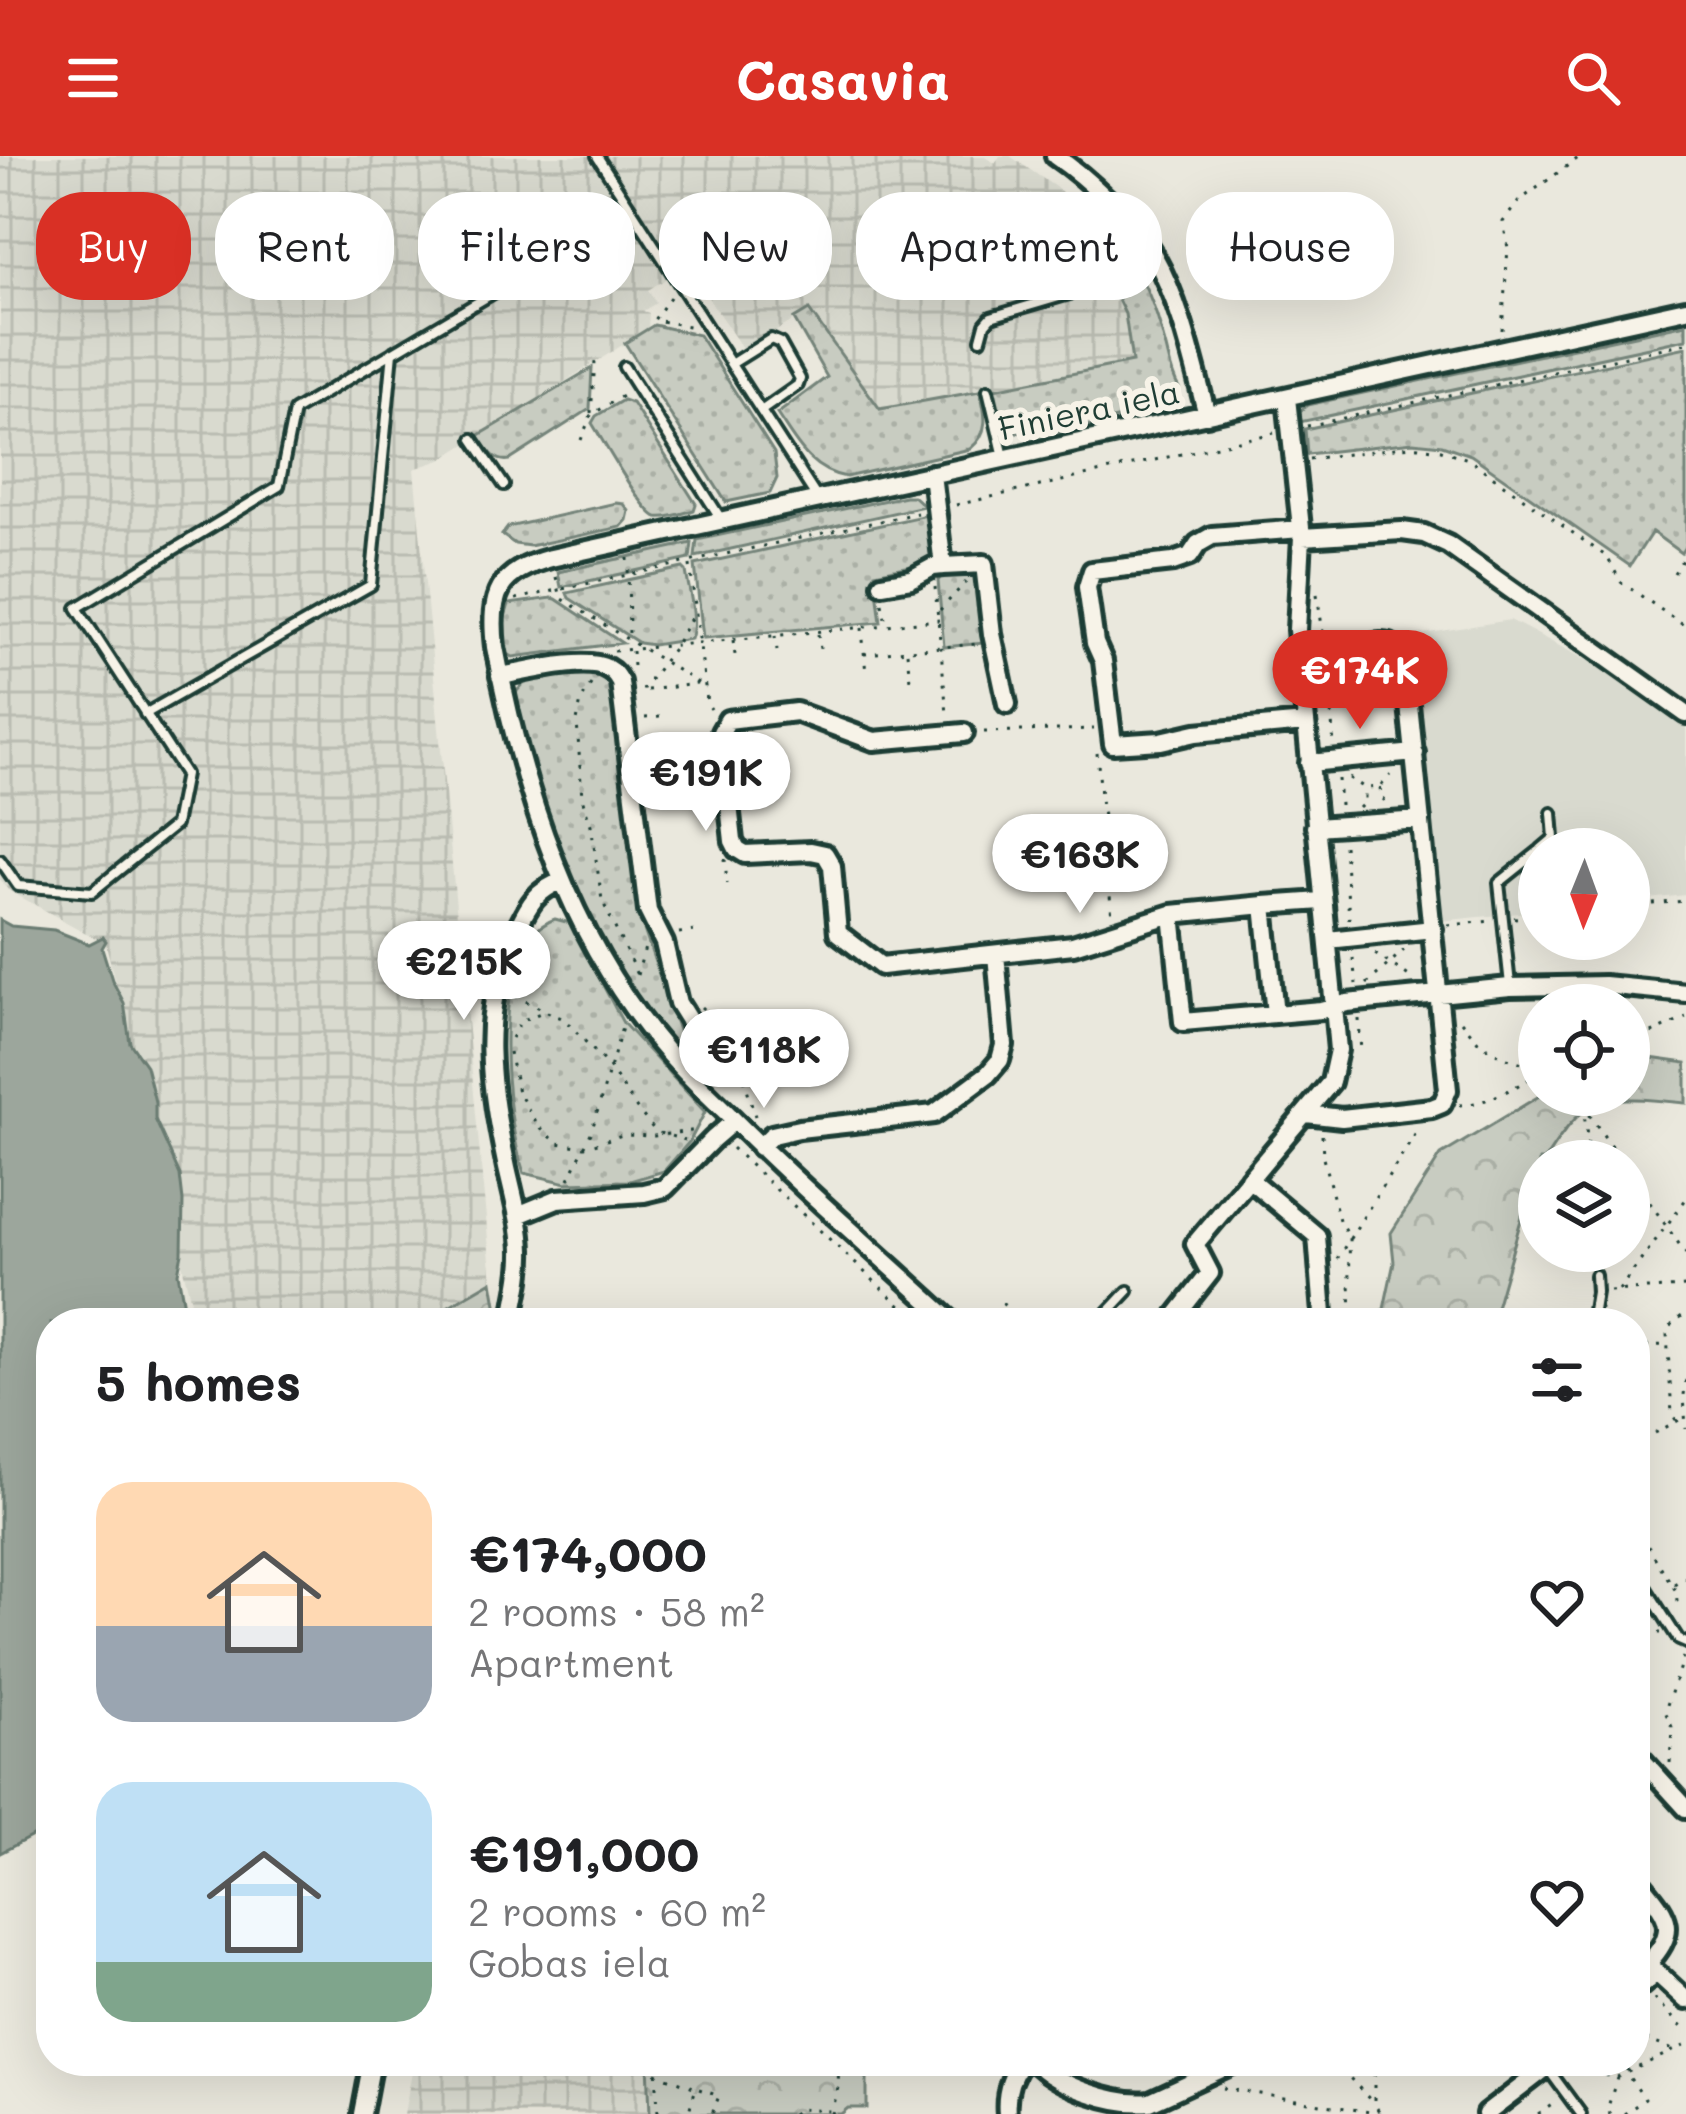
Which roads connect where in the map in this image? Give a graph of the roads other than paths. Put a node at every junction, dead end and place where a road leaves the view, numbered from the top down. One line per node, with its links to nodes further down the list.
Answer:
1 (597, 156): 3 (lane)
2 (1055, 156): 4 (street)
3 (620, 192)
4 (1098, 192)
5 (635, 216): 12 (lane)
6 (1162, 273): 17 (street)
7 (479, 300): 11 (lane)
8 (1049, 300): 10 (lane)
9 (1686, 309): 15 (street, Finiera iela)
10 (981, 339)
11 (393, 350): 30 (lane); 30 (lane)
12 (731, 364): 16 (lane); 16 (lane)
13 (624, 368): 23 (lane)
14 (988, 390): 19 (lane)
15 (1287, 398): 17 (street, Finiera iela); 24 (street)
16 (761, 411): 22 (lane)
17 (1207, 416): 19 (street, Finiera iela)
18 (473, 439): 21 (lane)
19 (1004, 459): 20 (street, Finiera iela)
20 (932, 474): 22 (street, Finiera iela); 25 (street)
21 (503, 485)
22 (818, 500): 23 (street, Finiera iela)
23 (722, 521): 28 (street, Finiera iela)
24 (1301, 533): 27 (street); 31 (street); 32 (street)
25 (943, 566): 26 (street); 29 (street)
26 (882, 584)
27 (1298, 651): 32 (street); 34 (street)
28 (500, 676): 42 (street); 54 (street)
29 (1007, 704)
30 (145, 714): 40 (lane)
31 (1686, 714)
32 (1305, 723): 35 (street)
33 (964, 733): 48 (street)
34 (1415, 753): 35 (street); 37 (street)
35 (1309, 763): 38 (street)
36 (1552, 813): 39 (lane)
37 (1421, 820): 38 (street); 46 (street)
38 (1315, 827): 43 (street)
39 (1553, 828)
40 (0, 860)
41 (1518, 868): 49 (lane)
42 (562, 880): 54 (street); 59 (street)
43 (1322, 901): 44 (street); 47 (street)
44 (1264, 905): 45 (street); 53 (street)
45 (1172, 914): 48 (street); 53 (street)
46 (1433, 929): 47 (street); 51 (street)
47 (1328, 940): 52 (street)
48 (996, 954): 57 (street)
49 (1510, 987): 50 (street); 51 (street)
50 (1686, 993)
51 (1440, 1000): 52 (street); 55 (street)
52 (1334, 1006): 53 (street); 55 (street)
53 (1275, 1014)
54 (688, 1074): 56 (street)
55 (1313, 1115): 58 (street)
56 (734, 1120): 57 (street); 59 (street)
57 (764, 1143): 63 (street)
58 (1250, 1179): 65 (street); 66 (street)
59 (518, 1215): 62 (street)
60 (1595, 1274): 67 (lane)
61 (1128, 1291): 64 (lane)
62 (515, 1308)
63 (936, 1308)
64 (1112, 1308)
65 (1183, 1308)
66 (1323, 1308)
67 (1593, 1308)
68 (1650, 1594): 69 (lane)
69 (1686, 1645)
70 (1650, 1768): 71 (street)
71 (1686, 1808)
72 (1650, 1895): 73 (street)
73 (1650, 1960)
74 (1650, 1967): 75 (street)
75 (1686, 2000)
76 (369, 2076): 82 (street)
77 (1012, 2076): 83 (street)
78 (1053, 2076): 79 (street)
79 (1206, 2076)
80 (1536, 2076): 84 (street)
81 (1558, 2076): 85 (lane)
82 (362, 2114)
83 (1007, 2114)
84 (1487, 2114)
85 (1582, 2114)

